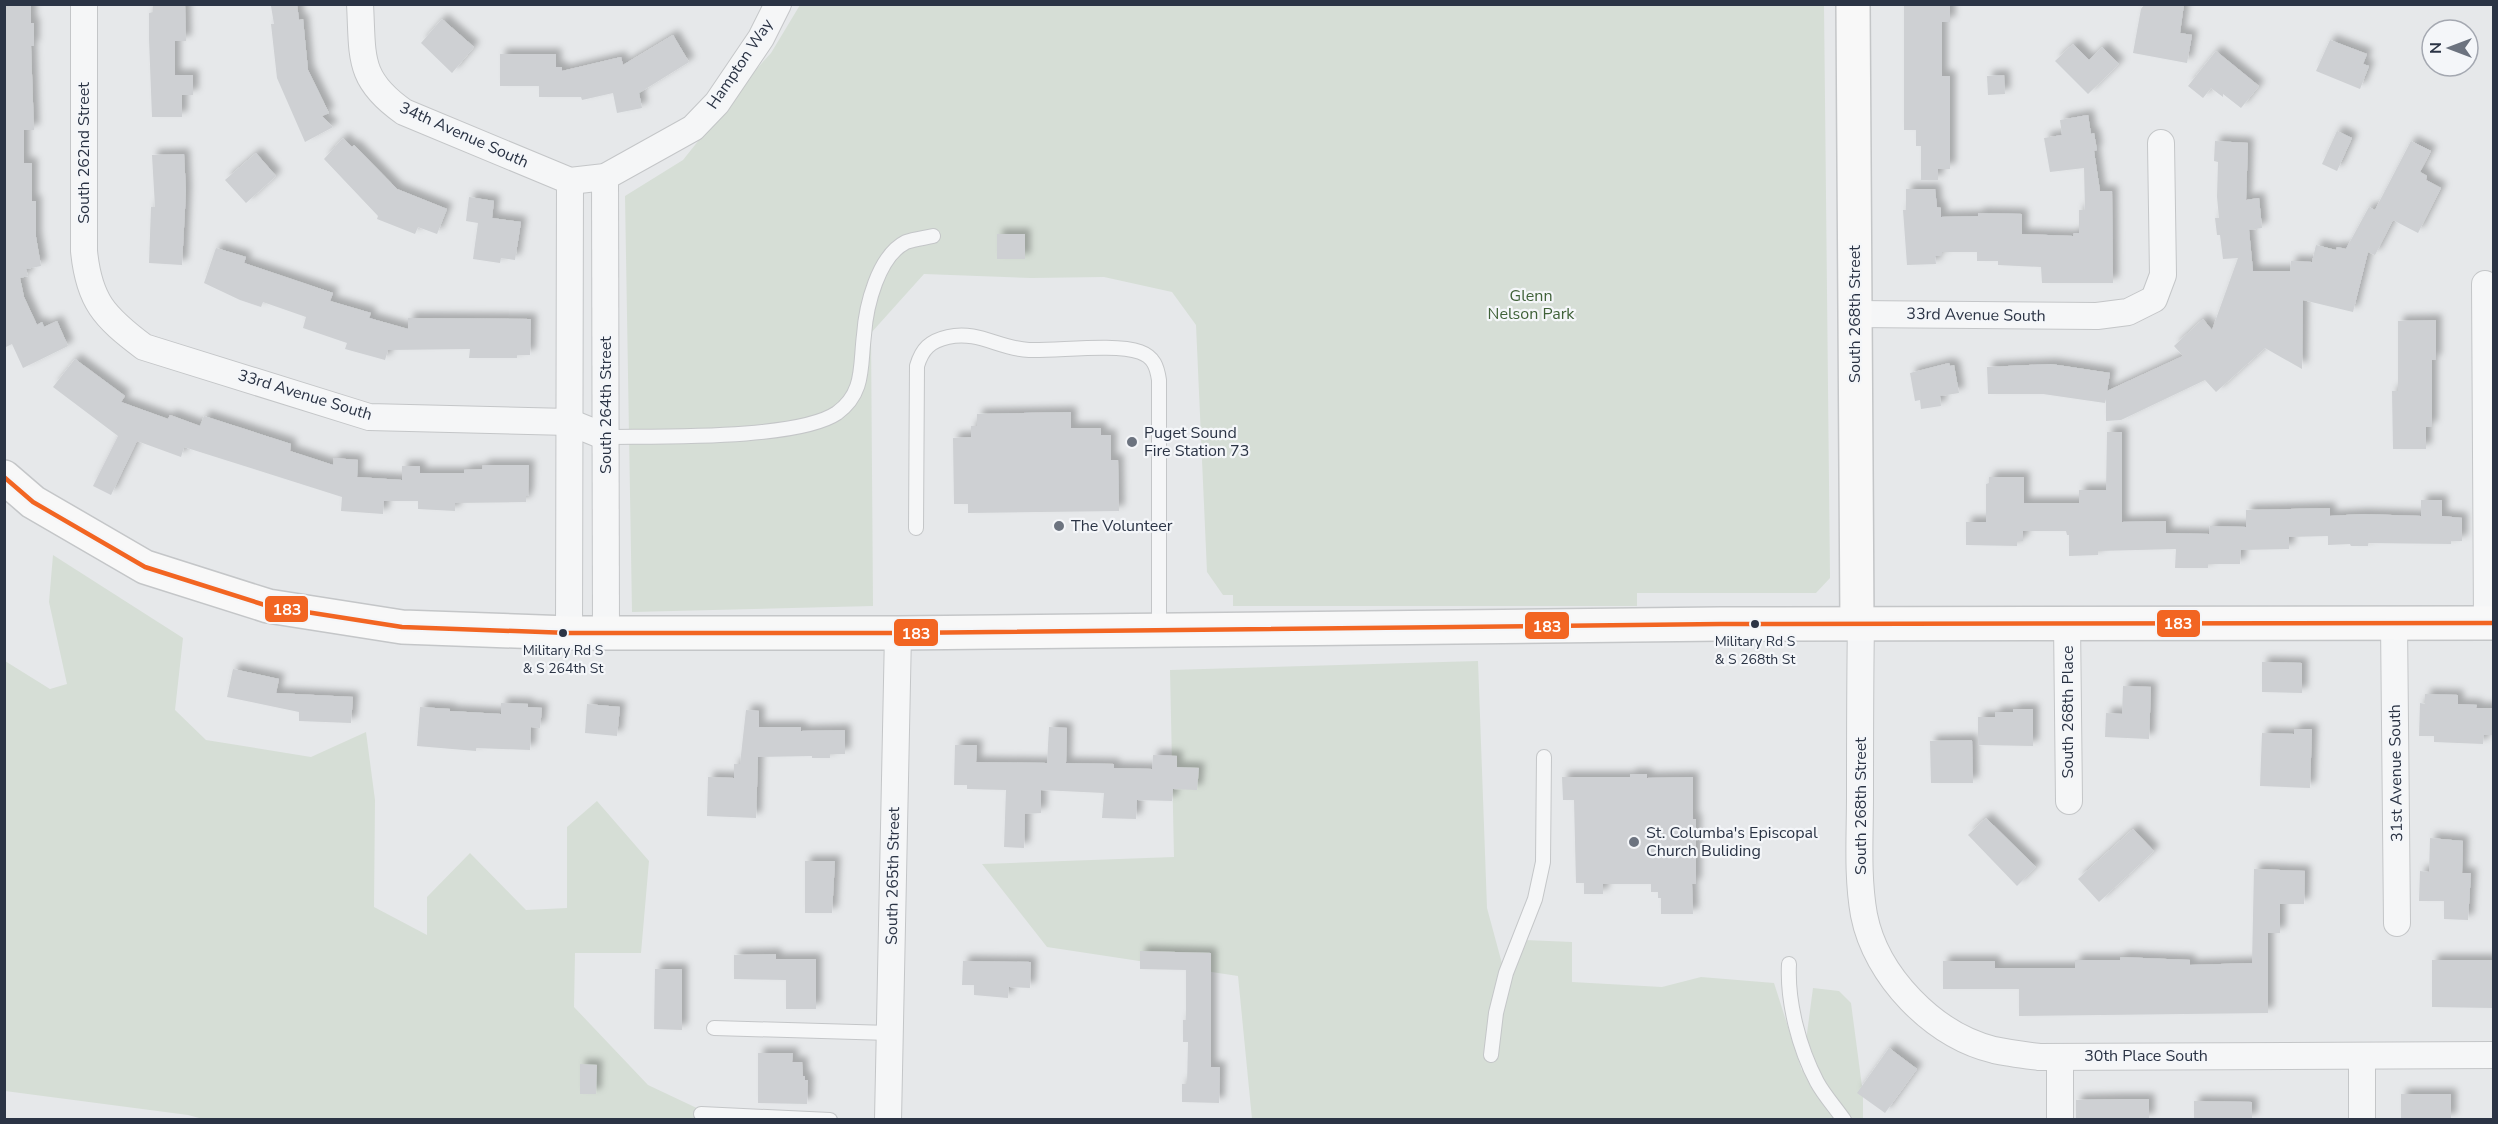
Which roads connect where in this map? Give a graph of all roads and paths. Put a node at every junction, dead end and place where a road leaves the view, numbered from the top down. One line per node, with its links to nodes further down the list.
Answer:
1 (84, 4): 10 (street, South 262nd Street)
2 (360, 4): 7 (street, 34th Avenue South)
3 (778, 4): 6 (street, Hampton Way)
4 (1854, 4): 11 (main road, South 268th Street)
5 (2161, 143): 11 (street, 33rd Avenue South)
6 (605, 177): 7 (street, Hampton Way); 13 (street, South 264th Street)
7 (570, 181): 12 (street)
8 (933, 236): 13 (lane)
9 (2485, 284): 18 (street)
10 (95, 300): 12 (street, 33rd Avenue South)
11 (1855, 314): 16 (main road, South 268th Street)
12 (569, 422): 13 (street, 33rd Avenue South); 20 (street)
13 (606, 437): 21 (street, South 264th Street)
14 (4, 477): 20 (main road)
15 (916, 528): 19 (lane)
16 (1859, 623): 17 (main road); 19 (main road); 26 (street, South 268th Street)
17 (2067, 623): 23 (main road); 25 (street, South 268th Place)
18 (2490, 623): 23 (main road)
19 (1159, 630): 22 (main road)
20 (569, 633): 21 (main road)
21 (606, 633): 22 (main road)
22 (898, 633): 30 (street, South 265th Street)
23 (2391, 644): 27 (street, 31st Avenue South)
24 (1544, 757): 31 (lane)
25 (2068, 801)
26 (1864, 916): 34 (street, 30th Place South)
27 (2397, 923)
28 (1789, 964): 38 (lane)
29 (714, 1028): 30 (lane)
30 (890, 1033): 37 (street, South 265th Street)
31 (1491, 1054)
32 (2493, 1055): 33 (street, 30th Place South)
33 (2362, 1056): 34 (street, 30th Place South); 40 (street)
34 (2060, 1057): 39 (street)
35 (701, 1114): 36 (lane)
36 (830, 1119)
37 (888, 1119)
38 (1844, 1119)
39 (2061, 1119)
40 (2362, 1119)

